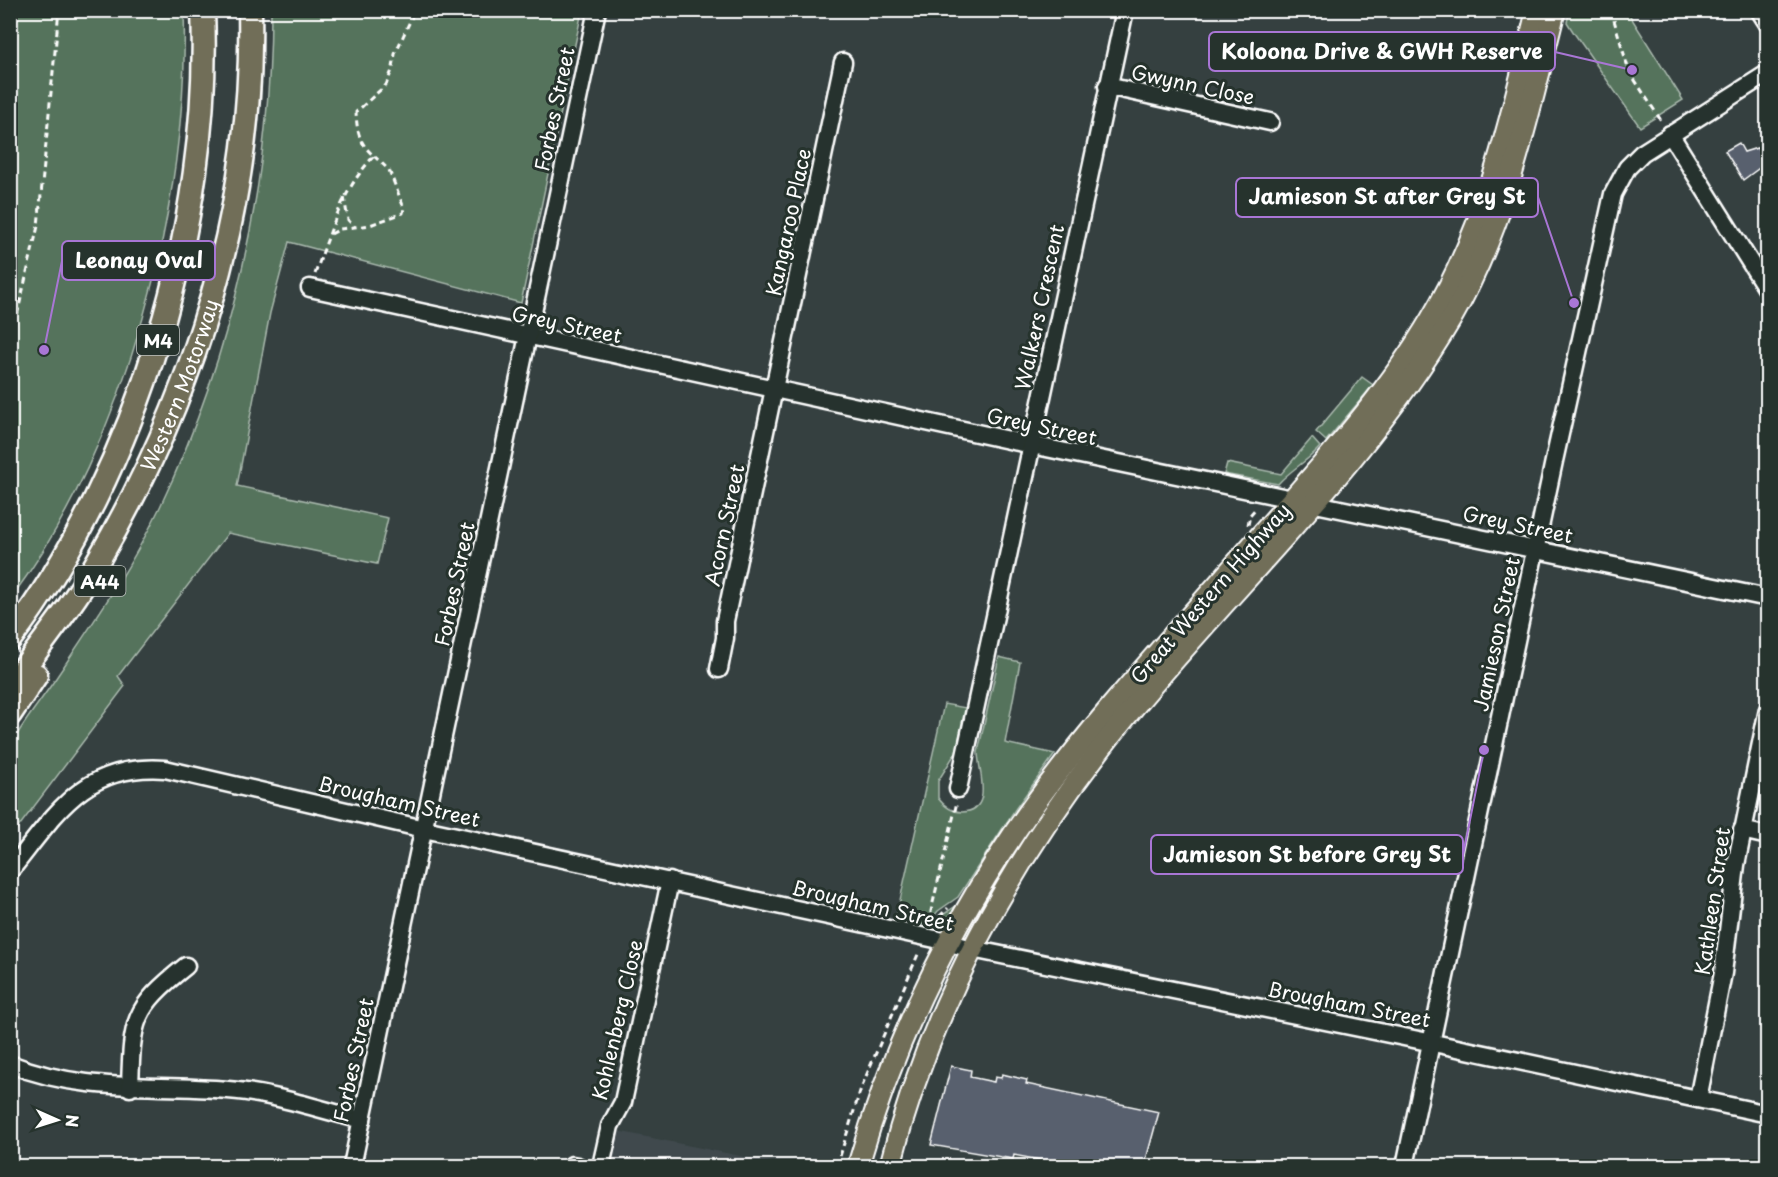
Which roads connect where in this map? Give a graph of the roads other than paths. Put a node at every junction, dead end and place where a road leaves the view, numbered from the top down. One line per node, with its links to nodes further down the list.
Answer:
1 (203, 10): 24 (highway, Western Motorway / M4)
2 (250, 10): 18 (highway, Western Motorway / M4)
3 (597, 10): 16 (street, Forbes Street)
4 (1125, 10): 11 (street, Walkers Crescent)
5 (1537, 10): 20 (main road, Great Western Highway)
6 (1555, 10): 21 (main road, Great Western Highway)
7 (1759, 10): 8 (street)
8 (1767, 24)
9 (843, 62): 17 (street, Kangaroo Place)
10 (1767, 74): 13 (street, Jamieson Street)
11 (1107, 86): 12 (street, Gwynn Close); 19 (street, Walkers Crescent)
12 (1270, 122)
13 (1670, 134): 15 (street); 22 (street, Jamieson Street)
14 (310, 288): 16 (street, Grey Street)
15 (1767, 291)
16 (527, 337): 17 (street, Grey Street); 30 (street, Forbes Street)
17 (773, 390): 19 (street, Grey Street); 25 (street, Acorn Street)
18 (164, 435): 26 (highway, Western Motorway / M4); 28 (highway, A44)
19 (1032, 445): 20 (street, Grey Street); 29 (street, Walkers Crescent)
20 (1291, 500): 21 (street, Grey Street); 35 (main road, Great Western Highway)
21 (1312, 503): 22 (street, Grey Street); 36 (main road, Great Western Highway)
22 (1536, 549): 23 (street, Grey Street); 38 (street, Jamieson Street)
23 (1767, 598)
24 (10, 639)
25 (719, 669)
26 (10, 687)
27 (1767, 709): 31 (street, Kathleen Street)
28 (10, 714)
29 (958, 789)
30 (424, 829): 33 (street, Brougham Street); 34 (street, Brougham Street); 43 (street, Forbes Street)
31 (1742, 830): 32 (street); 41 (street, Kathleen Street)
32 (1767, 836)
33 (10, 871)
34 (670, 881): 35 (street, Brougham Street); 45 (street, Kohlenberg Close)
35 (948, 943): 36 (street, Brougham Street); 46 (main road, Great Western Highway)
36 (972, 950): 38 (street, Brougham Street); 47 (main road, Great Western Highway)
37 (186, 966): 40 (street)
38 (1432, 1043): 41 (street, Brougham Street); 48 (street, Jamieson Street)
39 (10, 1064): 40 (street)
40 (130, 1088): 43 (street)
41 (1698, 1099): 42 (street, Brougham Street)
42 (1767, 1114)
43 (362, 1120): 44 (street, Forbes Street)
44 (352, 1167)
45 (601, 1167)
46 (858, 1167)
47 (890, 1167)
48 (1406, 1167)

